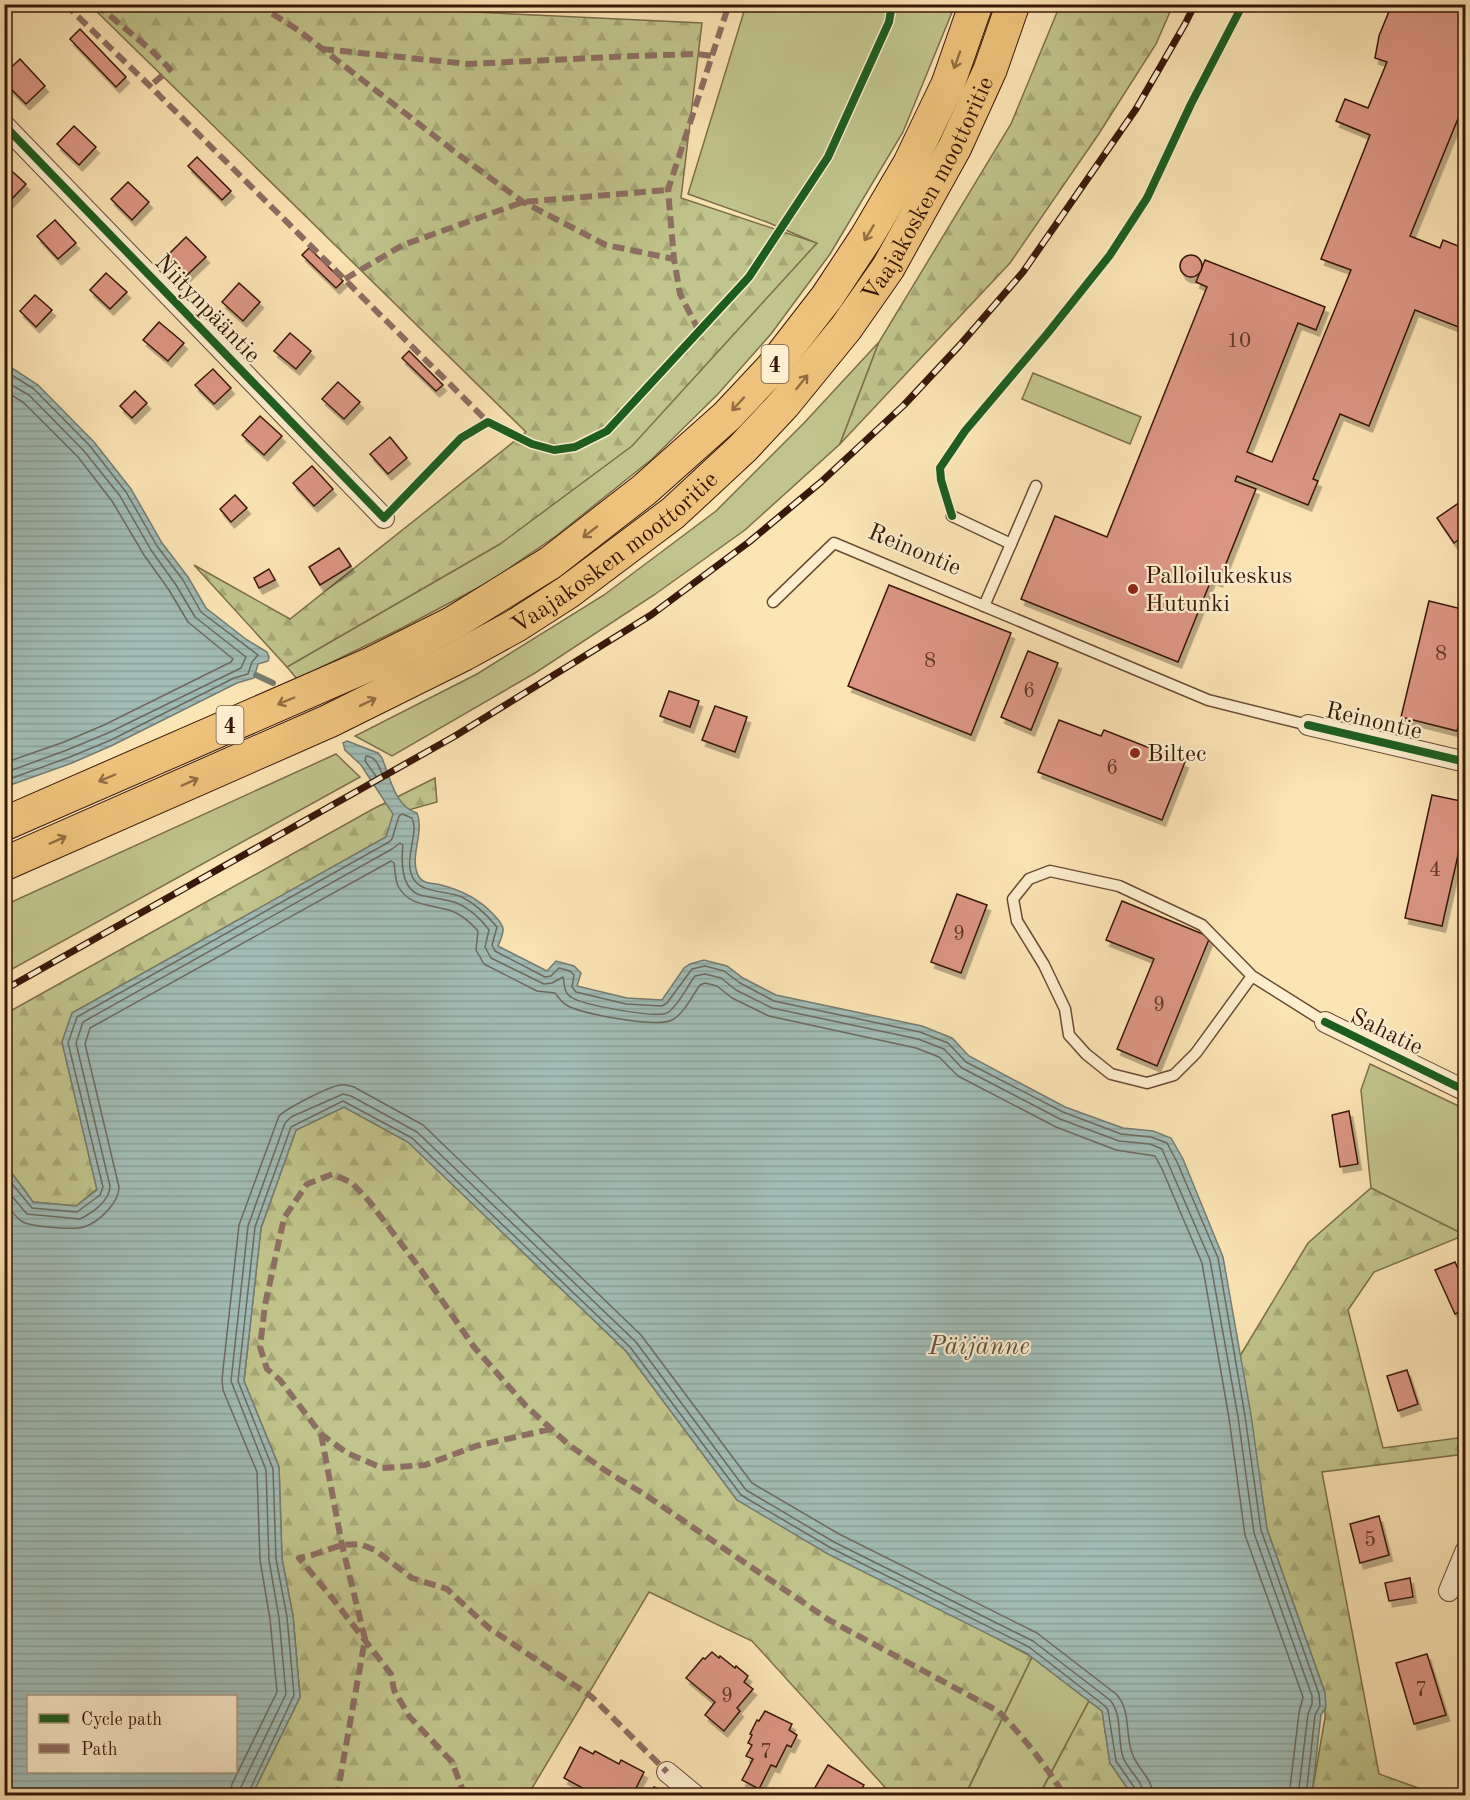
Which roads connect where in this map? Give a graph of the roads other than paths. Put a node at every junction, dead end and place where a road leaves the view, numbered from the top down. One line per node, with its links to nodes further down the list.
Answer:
1 (976, 4): 12 (highway, Vaajakosken moottoritie / 4, one-way to 12)
2 (1012, 4): 13 (highway, Vaajakosken moottoritie / 4, one-way to 2)
3 (4, 125): 6 (street, Niitynpääntie)
4 (1036, 486): 7 (lane)
5 (952, 516): 7 (lane)
6 (384, 518)
7 (1011, 543): 9 (lane)
8 (773, 602): 9 (lane, Reinontie)
9 (984, 606): 10 (lane, Reinontie)
10 (1308, 724): 11 (street, Reinontie)
11 (1466, 762)
12 (4, 824)
13 (4, 864)
14 (1252, 976): 14 (lane); 15 (lane)
15 (1325, 1022): 16 (street, Sahatie)
16 (1466, 1091)
17 (1466, 1550): 18 (street)
18 (1449, 1591)
19 (667, 1772): 20 (street)
20 (696, 1796)

